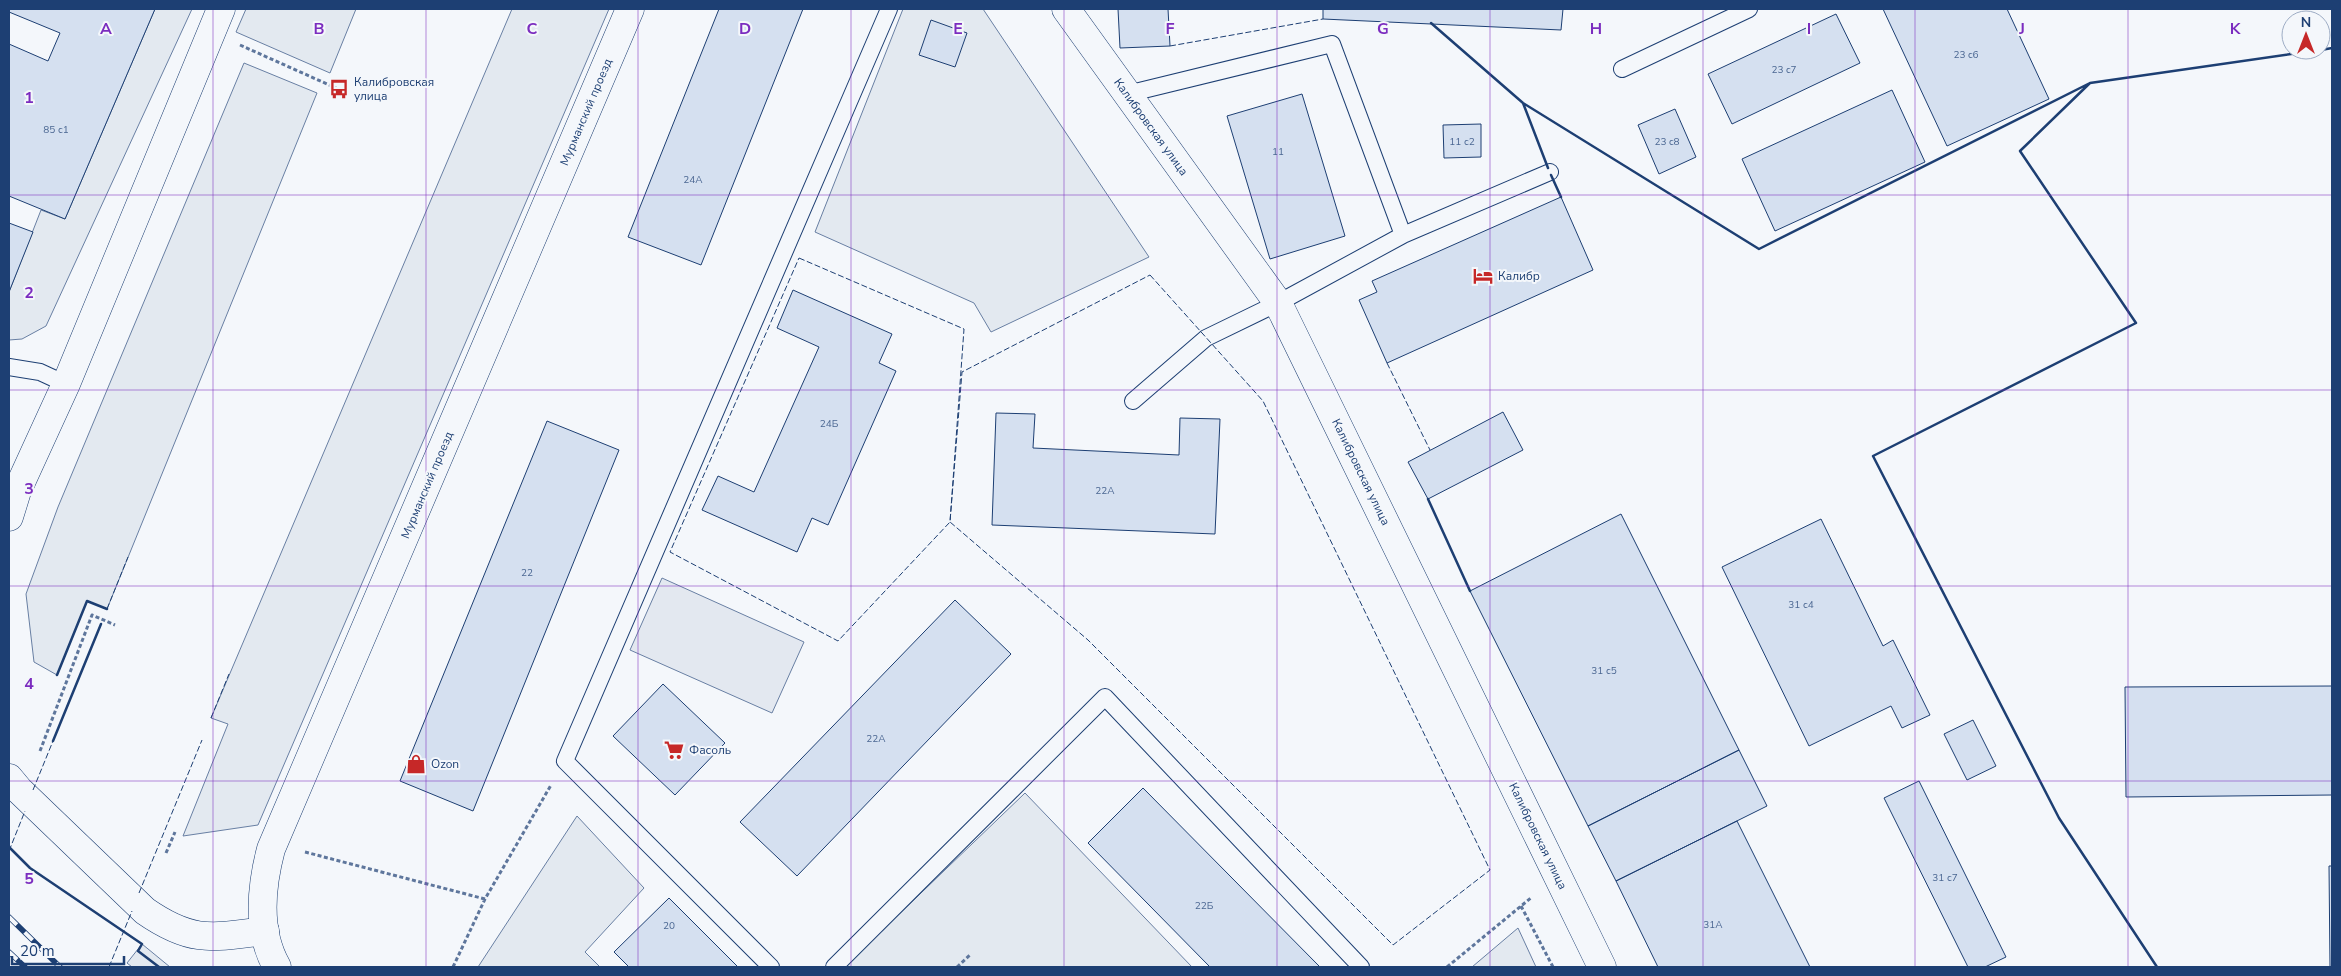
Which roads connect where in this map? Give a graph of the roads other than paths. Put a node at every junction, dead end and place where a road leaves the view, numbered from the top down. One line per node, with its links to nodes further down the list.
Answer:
1 (221, 9): 12 (street)
2 (630, 9): 16 (street, Мурманский проезд)
3 (888, 9): 18 (lane)
4 (1066, 9): 7 (street, Калибровская улица)
5 (1749, 9): 6 (lane)
6 (1622, 69)
7 (1127, 94): 9 (lane); 10 (street, Калибровская улица)
8 (1550, 172): 9 (lane)
9 (1403, 235): 10 (lane)
10 (1278, 303): 13 (lane); 21 (street, Калибровская улица)
11 (9, 367): 12 (lane)
12 (66, 384): 14 (street)
13 (1133, 402)
14 (9, 517)
15 (9, 778): 16 (street)
16 (265, 931): 17 (street, Мурманский проезд)
17 (277, 967)
18 (771, 967)
19 (834, 967): 20 (lane)
20 (1361, 967)
21 (1602, 967)

